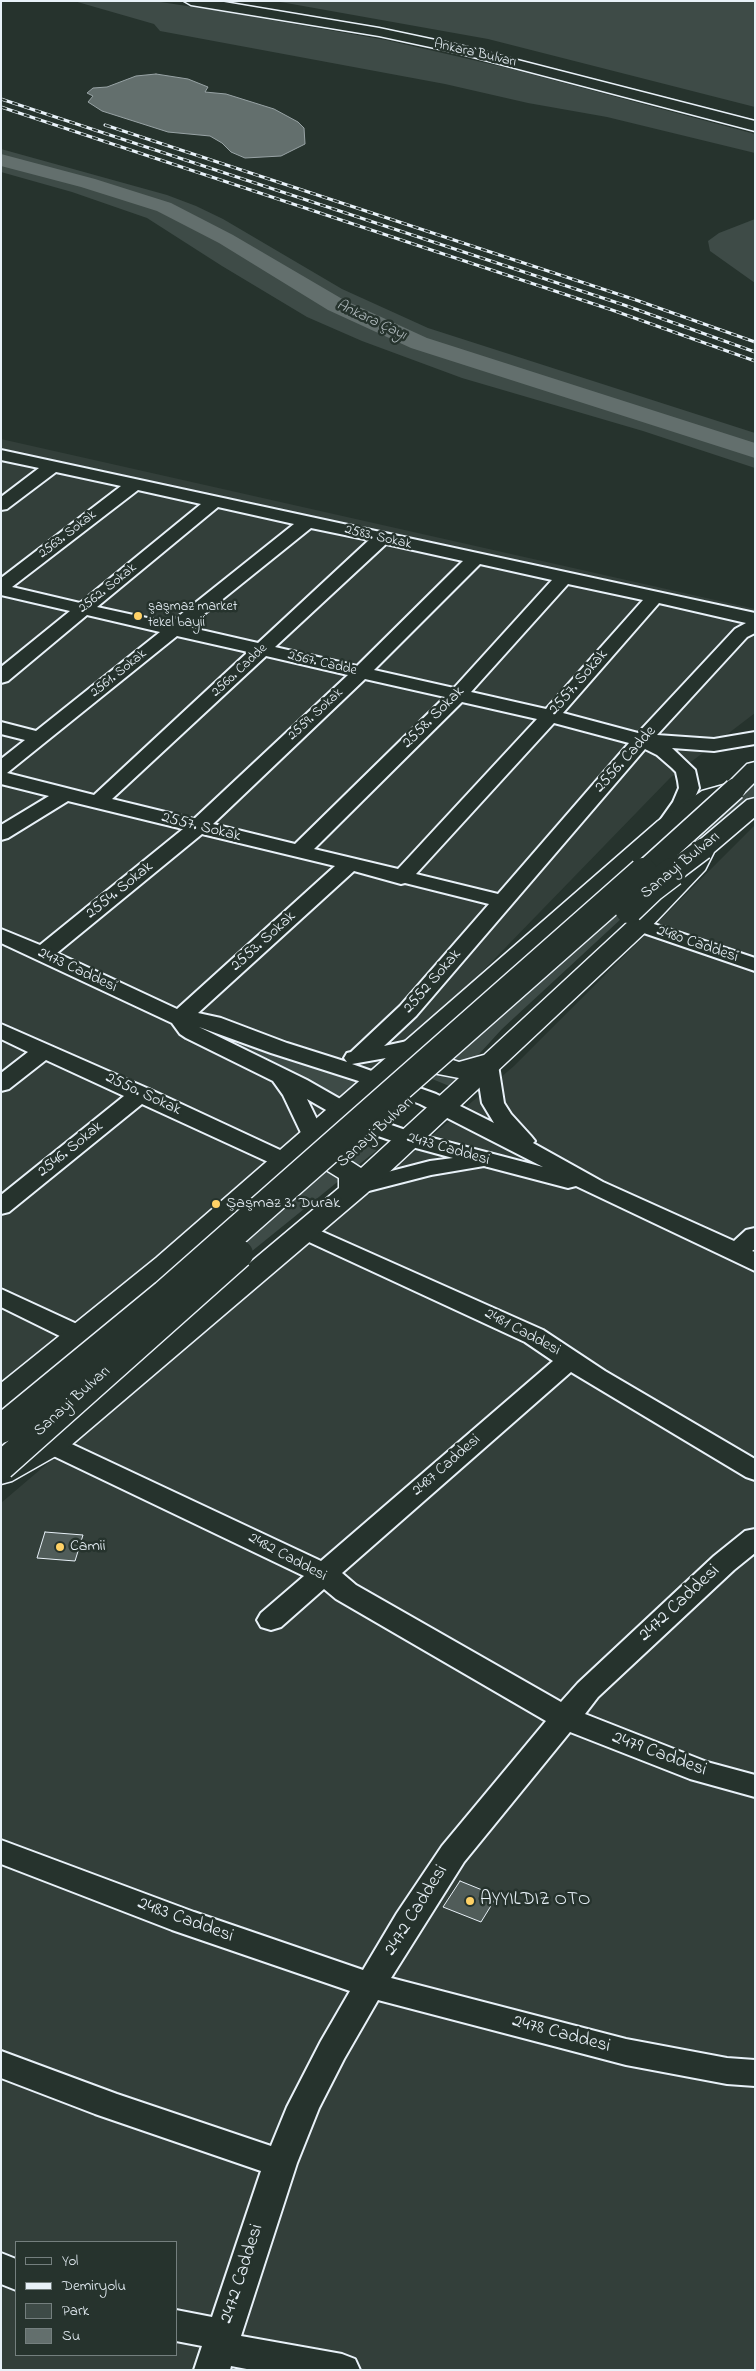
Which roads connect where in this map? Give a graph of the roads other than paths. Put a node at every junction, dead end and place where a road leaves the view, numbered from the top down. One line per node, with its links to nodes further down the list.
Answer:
1 (191, 1): 4 (main road, Ankara Bulvarı)
2 (238, 1): 3 (main road, Ankara Bulvarı)
3 (755, 116)
4 (755, 126)
5 (1, 455): 6 (street, 2583. Sokak)
6 (53, 466): 7 (street, 2583. Sokak); 9 (street)
7 (135, 484): 8 (street, 2583. Sokak); 14 (street, 2563. Sokak)
8 (215, 501): 10 (street, 2583. Sokak); 16 (street, 2562. Sokak)
9 (1, 505)
10 (307, 522): 11 (street, 2583. Sokak); 19 (street, 2561. Sokak)
11 (382, 539): 12 (street, 2583. Sokak); 20 (street, 2560. Cadde)
12 (475, 559): 13 (street, 2583. Sokak); 21 (street, 2559. Sokak)
13 (564, 578): 15 (street, 2583. Sokak); 23 (street, 2558. Sokak)
14 (1, 588): 16 (street, 2567. Cadde)
15 (654, 597): 17 (street, 2583. Sokak); 24 (street, 2557. Sokak)
16 (84, 609): 19 (street, 2567. Cadde); 22 (street, 2562. Sokak)
17 (755, 620)
18 (755, 625): 28 (street, 2556. Cadde)
19 (174, 630): 20 (street, 2567. Cadde); 26 (street, 2561. Sokak)
20 (262, 650): 21 (street, 2567. Cadde); 33 (street, 2560. Cadde)
21 (361, 673): 23 (street, 2567. Cadde); 36 (street, 2559. Sokak)
22 (1, 676)
23 (458, 695): 24 (street, 2567. Cadde); 39 (street, 2558. Sokak)
24 (550, 716): 28 (street, 2567. Cadde); 41 (street, 2557. Sokak)
25 (1, 728): 26 (street)
26 (40, 738): 29 (street, 2561. Sokak)
27 (755, 738): 28 (street)
28 (642, 740): 35 (street); 42 (street, 2556. Cadde)
29 (1, 769)
30 (755, 769): 34 (main road, Sanayi Bulvarı)
31 (1, 778): 32 (street, 2557. Sokak)
32 (65, 794): 33 (street, 2557. Sokak); 37 (street)
33 (98, 802): 36 (street, 2557. Sokak)
34 (749, 802): 35 (main road); 38 (main road, Sanayi Bulvarı); 75 (main road, Sanayi Bulvarı, bridge)
35 (666, 826): 49 (main road)
36 (198, 827): 39 (street, 2557. Sokak); 45 (street, 2554. Sokak)
37 (1, 834)
38 (703, 849): 43 (main road); 77 (main road, Sanayi Bulvarı, bridge)
39 (299, 852): 40 (street, 2557. Sokak)
40 (348, 865): 41 (street, 2557. Sokak); 47 (street, 2553. Sokak)
41 (401, 878): 42 (street, 2557. Sokak)
42 (502, 901): 51 (street, 2552 Sokak)
43 (639, 925): 46 (street, 2480 Caddesi); 52 (main road)
44 (1, 935): 45 (street, 2473 Caddesi)
45 (42, 954): 47 (street, 2473 Caddesi)
46 (755, 965)
47 (180, 1018): 53 (street, 2473 Caddesi); 54 (street, 2473 Caddesi)
48 (1, 1031): 50 (street, 2550. Sokak)
49 (416, 1043): 51 (street); 52 (main road); 55 (main road)
50 (45, 1050): 56 (street); 57 (street, 2550. Sokak)
51 (359, 1057): 53 (street)
52 (490, 1063): 58 (main road); 62 (street)
53 (329, 1064): 55 (street, 2473 Caddesi)
54 (280, 1075): 59 (street, 2473 Caddesi); 60 (street)
55 (376, 1079): 58 (street, 2473 Caddesi); 59 (main road)
56 (1, 1084)
57 (141, 1094): 63 (street, 2550. Sokak); 67 (street, 2546. Sokak)
58 (443, 1107): 61 (main road); 62 (street, 2473 Caddesi)
59 (341, 1110): 60 (main road); 61 (street, 2473 Caddesi)
60 (312, 1134): 63 (main road)
61 (409, 1139): 64 (street, 2473 Caddesi); 66 (main road)
62 (535, 1153): 65 (street, 2473 Caddesi)
63 (285, 1161): 66 (main road); 72 (main road)
64 (492, 1162): 65 (street, 2473 Caddesi); 66 (street)
65 (595, 1187): 70 (street, 2473 Caddesi)
66 (355, 1189): 68 (main road)
67 (1, 1207)
68 (305, 1231): 73 (street, 2481 Caddesi); 76 (main road)
69 (755, 1235): 70 (street)
70 (746, 1257)
71 (1, 1297): 72 (street)
72 (81, 1336): 74 (main road)
73 (572, 1360): 78 (street, 2481 Caddesi); 81 (street, 2487 Caddesi)
74 (1, 1399)
75 (1, 1429)
76 (52, 1444): 79 (main road); 81 (street, 2482 Caddesi)
77 (1, 1466)
78 (755, 1471)
79 (1, 1474)
80 (755, 1538): 83 (street, 2472 Caddesi)
81 (324, 1574): 82 (street, 2487 Caddesi); 83 (street, 2482 Caddesi)
82 (271, 1620)
83 (565, 1718): 84 (street, 2479 Caddesi); 86 (street, 2472 Caddesi)
84 (755, 1786)
85 (1, 1852): 86 (street, 2483 Caddesi)
86 (370, 1985): 88 (street, 2478 Caddesi); 89 (street, 2472 Caddesi)
87 (1, 2064): 89 (street)
88 (755, 2074)
89 (280, 2163): 93 (street, 2472 Caddesi)
90 (1, 2268): 91 (street)
91 (15, 2275)
92 (178, 2326): 93 (street)
93 (218, 2351): 94 (street)
94 (342, 2370)

